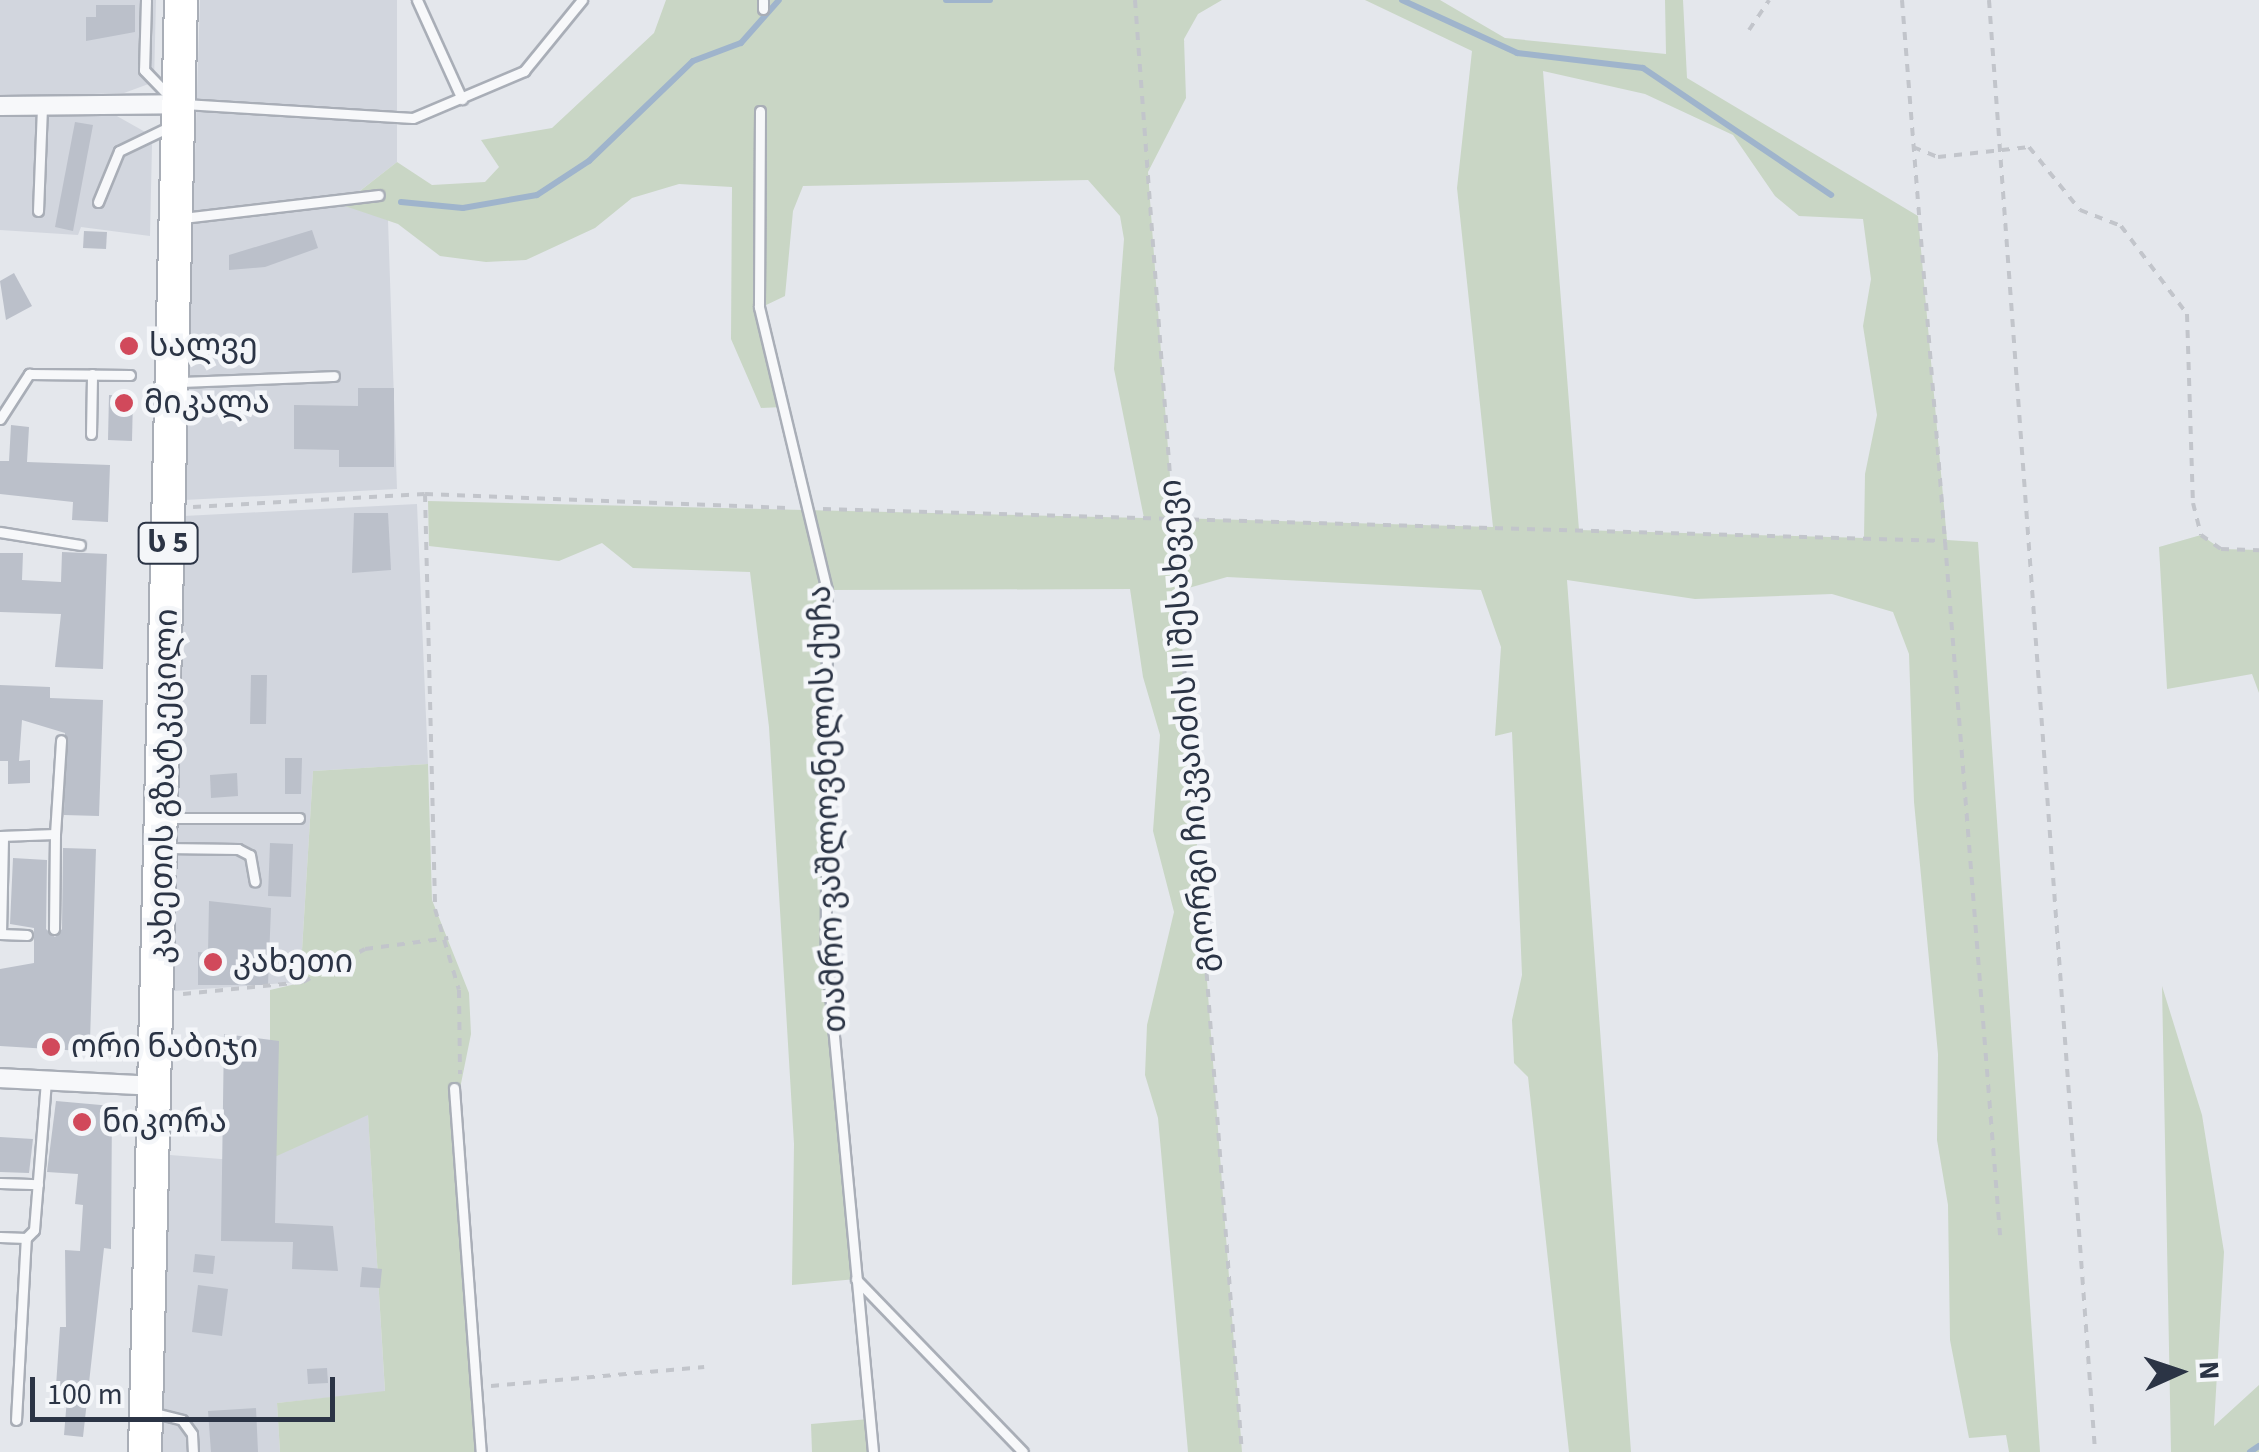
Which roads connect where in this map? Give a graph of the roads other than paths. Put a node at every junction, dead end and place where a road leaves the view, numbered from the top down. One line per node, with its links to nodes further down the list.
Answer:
1 (146, 0): 9 (lane)
2 (181, 0): 9 (highway, კახეთის გზატკეცილი / ს 5)
3 (417, 0): 5 (lane)
4 (582, 0): 5 (lane)
5 (462, 99): 9 (lane)
6 (0, 106): 7 (street)
7 (42, 106): 9 (street); 12 (lane)
8 (760, 112): 39 (lane, თამრო ვაშლოვნელის ქუჩა)
9 (178, 113): 11 (lane); 13 (highway, კახეთის გზატკეცილი / ს 5)
10 (379, 194): 13 (lane)
11 (98, 202)
12 (38, 211)
13 (176, 218): 17 (highway, კახეთის გზატკეცილი / ს 5)
14 (92, 374): 15 (lane); 18 (lane); 19 (lane)
15 (130, 375)
16 (334, 376): 17 (lane)
17 (172, 382): 24 (highway, კახეთის გზატკეცილი / ს 5)
18 (0, 419)
19 (90, 434)
20 (0, 532): 21 (lane)
21 (80, 544)
22 (61, 740): 25 (lane)
23 (299, 818): 24 (lane)
24 (164, 833): 27 (lane); 33 (highway, კახეთის გზატკეცილი / ს 5)
25 (55, 834): 26 (lane); 28 (lane)
26 (2, 836): 29 (lane)
27 (255, 882)
28 (54, 928)
29 (1, 934): 30 (lane)
30 (27, 935)
31 (0, 1078): 32 (street)
32 (46, 1080): 33 (street); 36 (lane)
33 (158, 1086): 40 (highway, კახეთის გზატკეცილი / ს 5)
34 (454, 1088): 44 (lane)
35 (0, 1184): 36 (lane)
36 (38, 1184): 38 (lane)
37 (0, 1238): 38 (lane)
38 (26, 1238): 41 (lane)
39 (856, 1279): 45 (lane, თამრო ვაშლოვნელის ქუჩა); 46 (lane)
40 (148, 1411): 42 (highway, კახეთის გზატკეცილი / ს 5); 43 (lane)
41 (16, 1420)
42 (145, 1452)
43 (193, 1452)
44 (481, 1452)
45 (873, 1452)
46 (1023, 1452)

